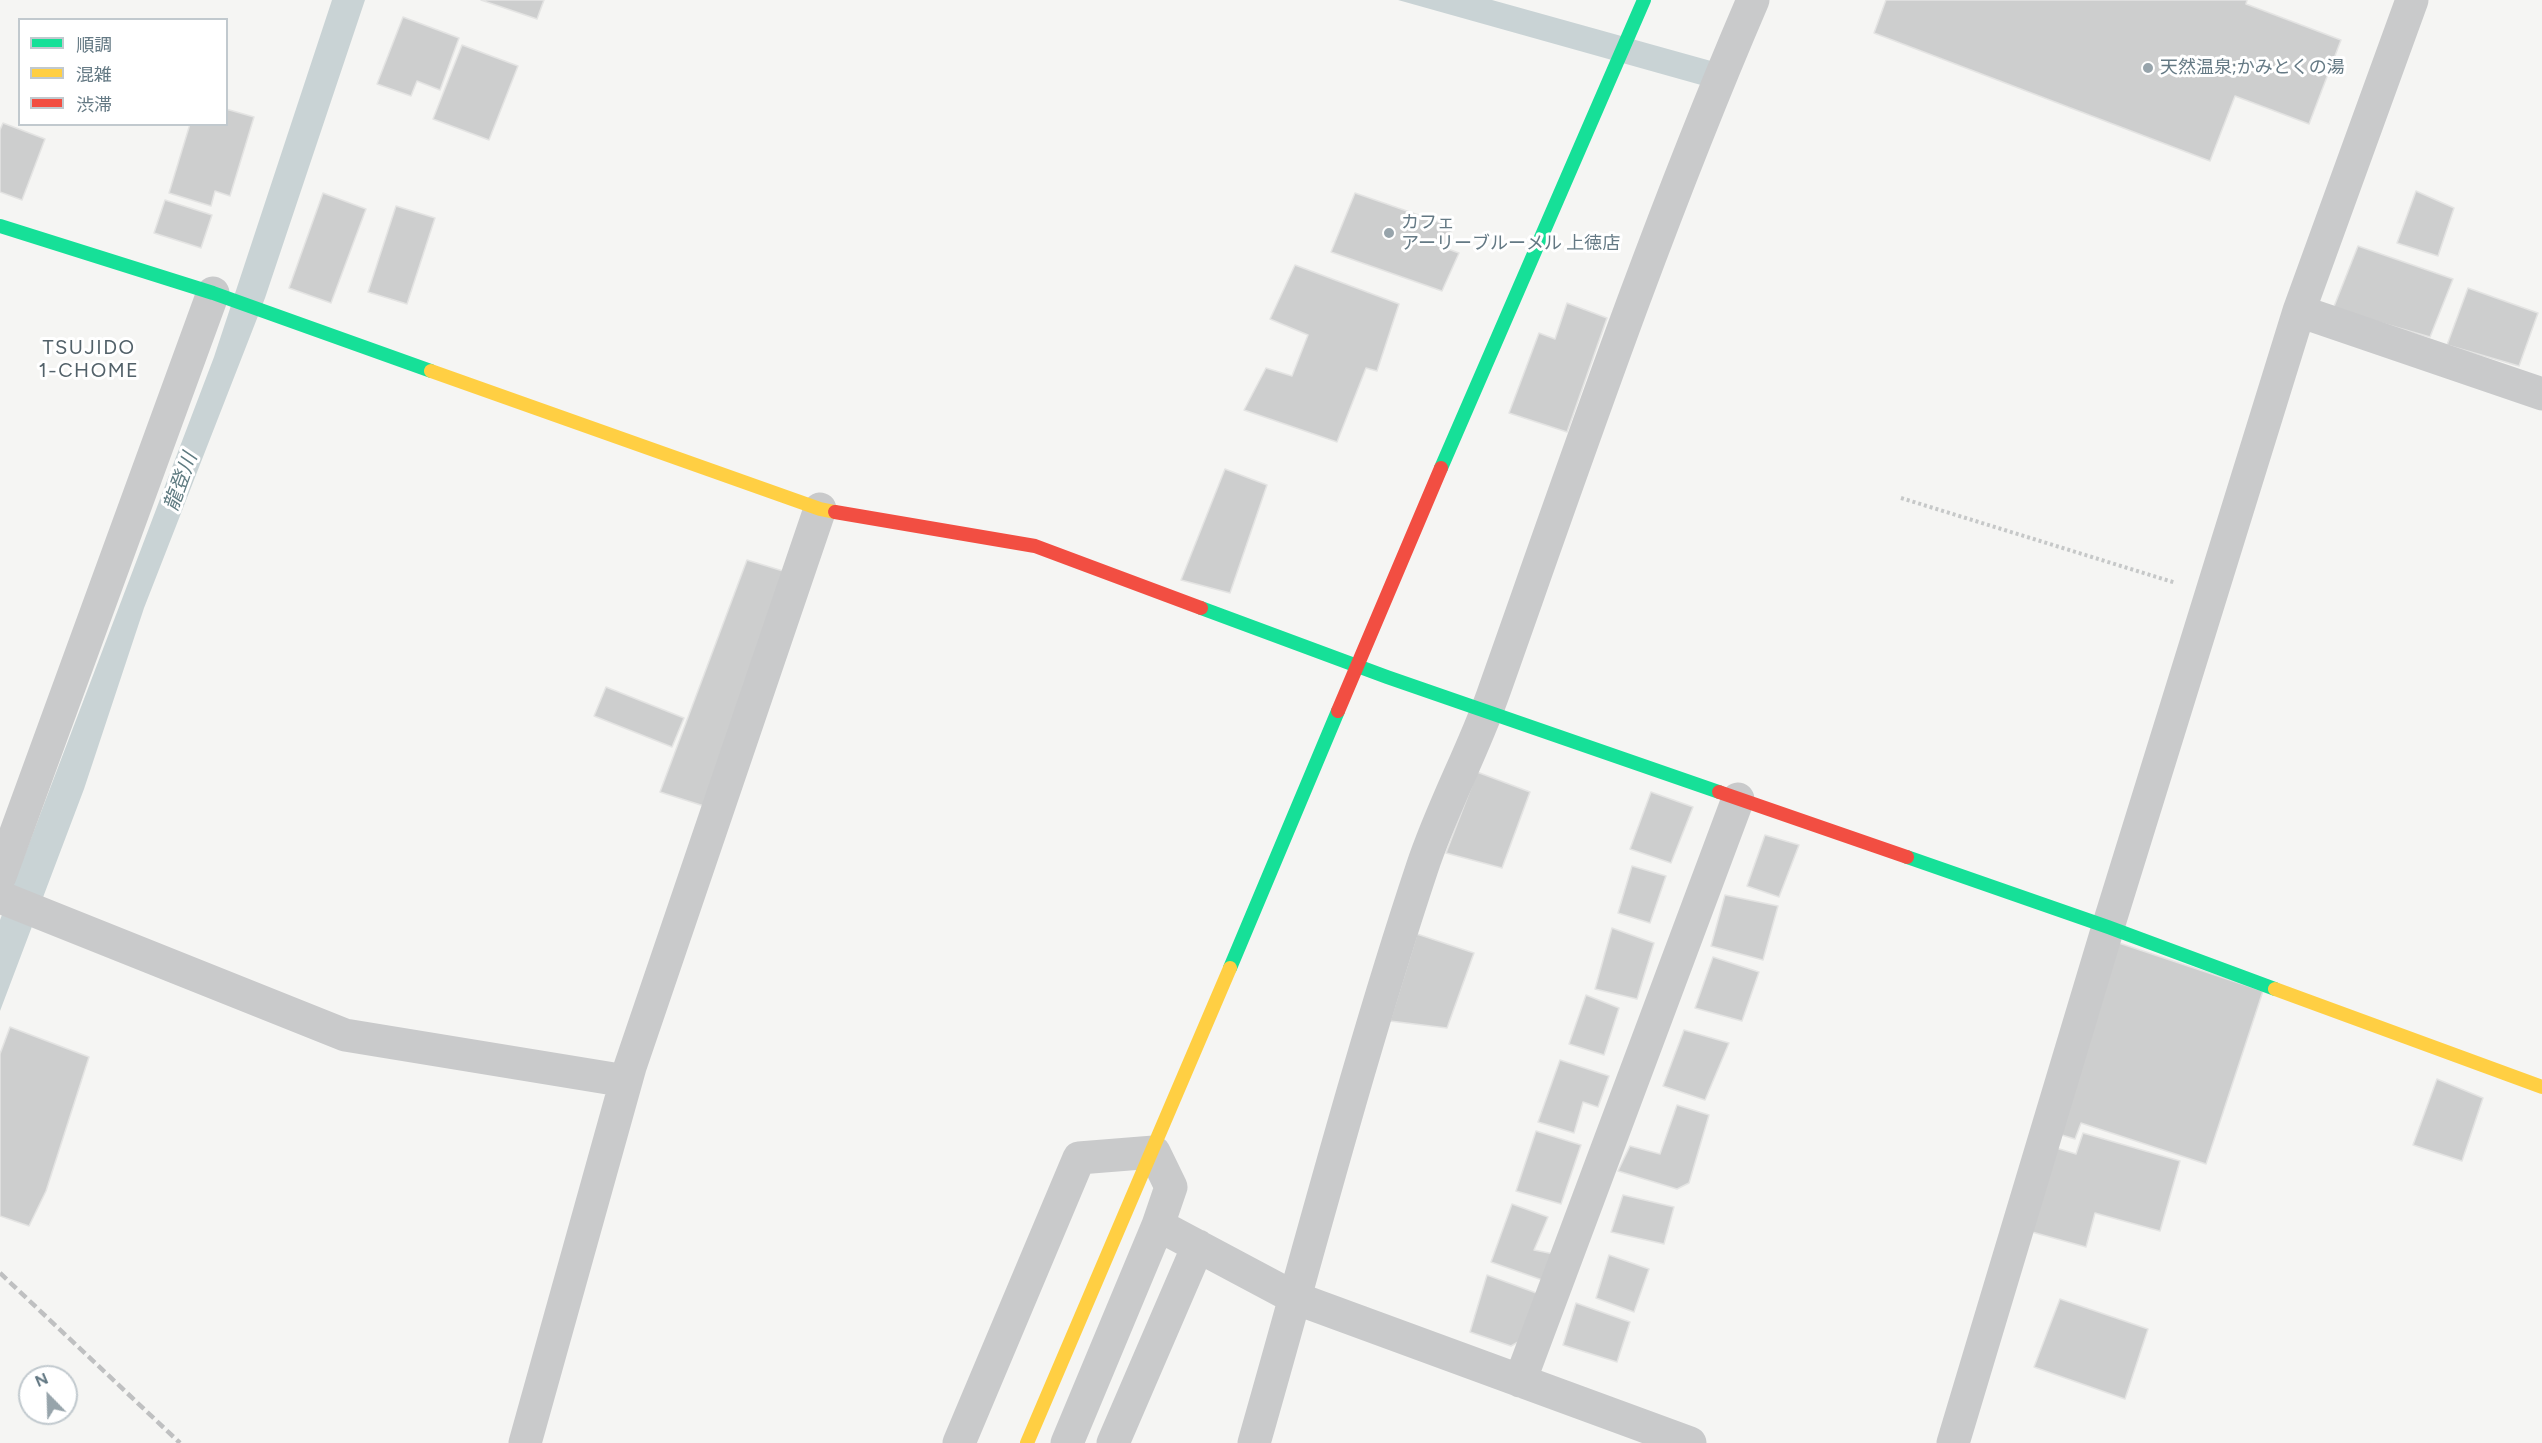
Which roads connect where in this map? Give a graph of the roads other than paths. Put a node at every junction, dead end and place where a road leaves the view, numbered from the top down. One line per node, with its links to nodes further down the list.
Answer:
1 (1644, 0): 9 (street)
2 (1753, 0): 10 (street)
3 (2412, 0): 6 (street)
4 (0, 226): 5 (street)
5 (213, 293): 8 (street); 12 (street)
6 (2299, 311): 7 (street); 14 (street)
7 (2542, 394)
8 (820, 509): 9 (street); 15 (street)
9 (1356, 664): 10 (street); 17 (street)
10 (1487, 711): 11 (street); 20 (street)
11 (1738, 799): 14 (street); 21 (street)
12 (0, 876)
13 (0, 897): 15 (street)
14 (2108, 927): 16 (street); 29 (street)
15 (626, 1081): 22 (street)
16 (2542, 1086)
17 (1154, 1152): 18 (street); 23 (street); 24 (street)
18 (1158, 1225): 19 (street); 25 (street)
19 (1198, 1246): 20 (street); 26 (street)
20 (1296, 1298): 21 (street); 27 (street)
21 (1520, 1381): 28 (street)
22 (525, 1443)
23 (959, 1443)
24 (1027, 1443)
25 (1067, 1443)
26 (1113, 1443)
27 (1254, 1443)
28 (1690, 1443)
29 (1953, 1443)

